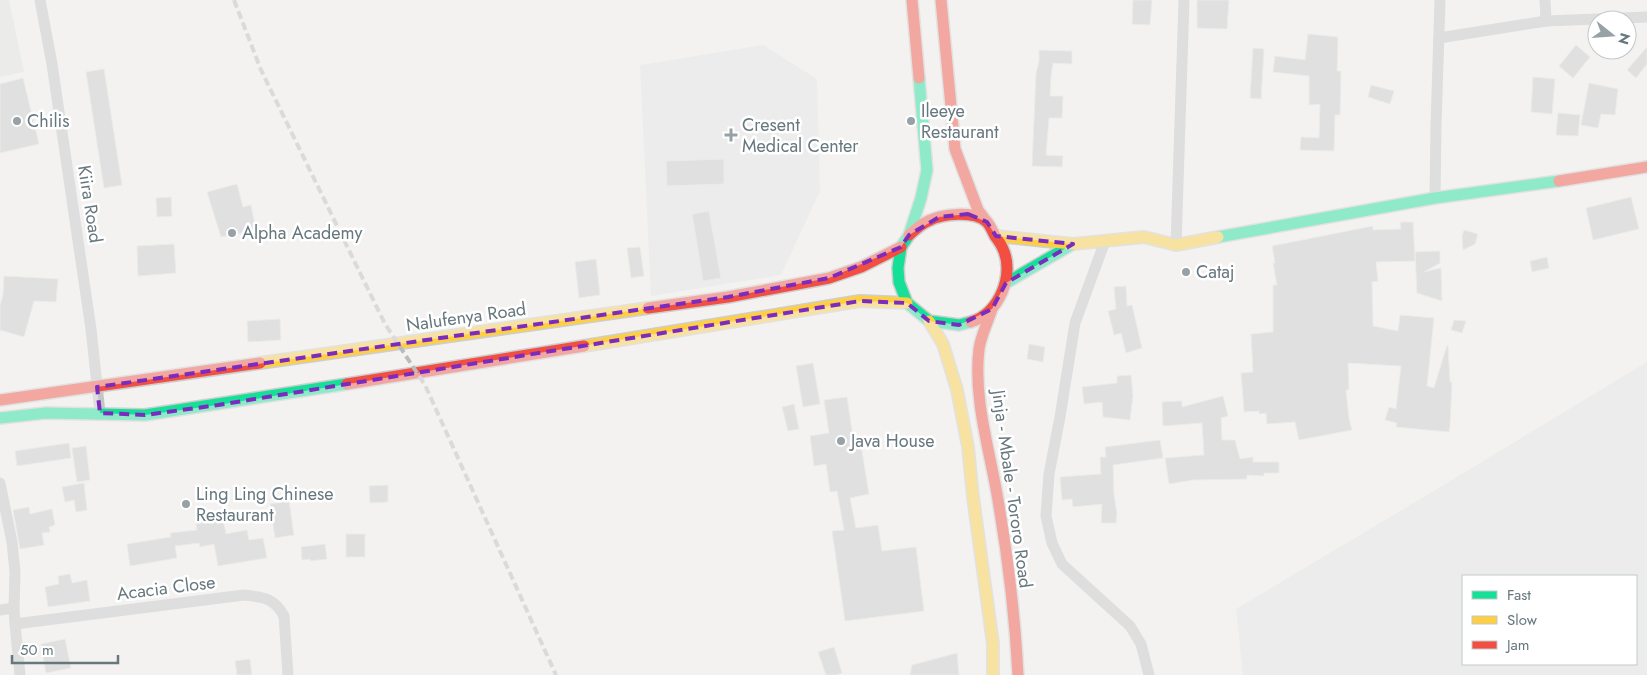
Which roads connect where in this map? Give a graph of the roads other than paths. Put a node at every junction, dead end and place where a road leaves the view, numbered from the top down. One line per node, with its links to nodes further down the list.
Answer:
1 (40, 0): 23 (street, Kiira Road)
2 (912, 0): 13 (main road)
3 (941, 0): 12 (main road)
4 (1184, 0): 17 (street)
5 (1440, 0): 9 (street)
6 (1545, 0): 8 (street)
7 (1647, 17): 8 (street)
8 (1546, 21): 9 (street)
9 (1439, 38): 11 (street)
10 (1647, 166): 11 (main road)
11 (1435, 198): 17 (main road)
12 (987, 222): 13 (main road); 14 (main road)
13 (909, 235): 18 (main road)
14 (996, 236): 16 (main road); 19 (main road)
15 (1105, 241): 16 (main road); 17 (main road); 35 (street)
16 (1073, 244): 19 (main road)
17 (1176, 246)
18 (901, 247): 20 (main road); 23 (main road, Nalufenya Road)
19 (1006, 283): 21 (main road)
20 (907, 303): 22 (main road); 25 (main road)
21 (992, 309): 22 (main road); 34 (main road, Jinja - Mbale - Tororo Road)
22 (929, 321): 33 (main road)
23 (97, 387): 24 (main road, Nalufenya Road); 25 (street, Kiira Road)
24 (0, 400)
25 (100, 413): 26 (main road)
26 (0, 418)
27 (0, 483): 28 (street)
28 (14, 608): 29 (street); 30 (street)
29 (0, 610)
30 (15, 624): 31 (street); 32 (street, Acacia Close)
31 (20, 675)
32 (288, 675)
33 (993, 675)
34 (1018, 675)
35 (1149, 675)

